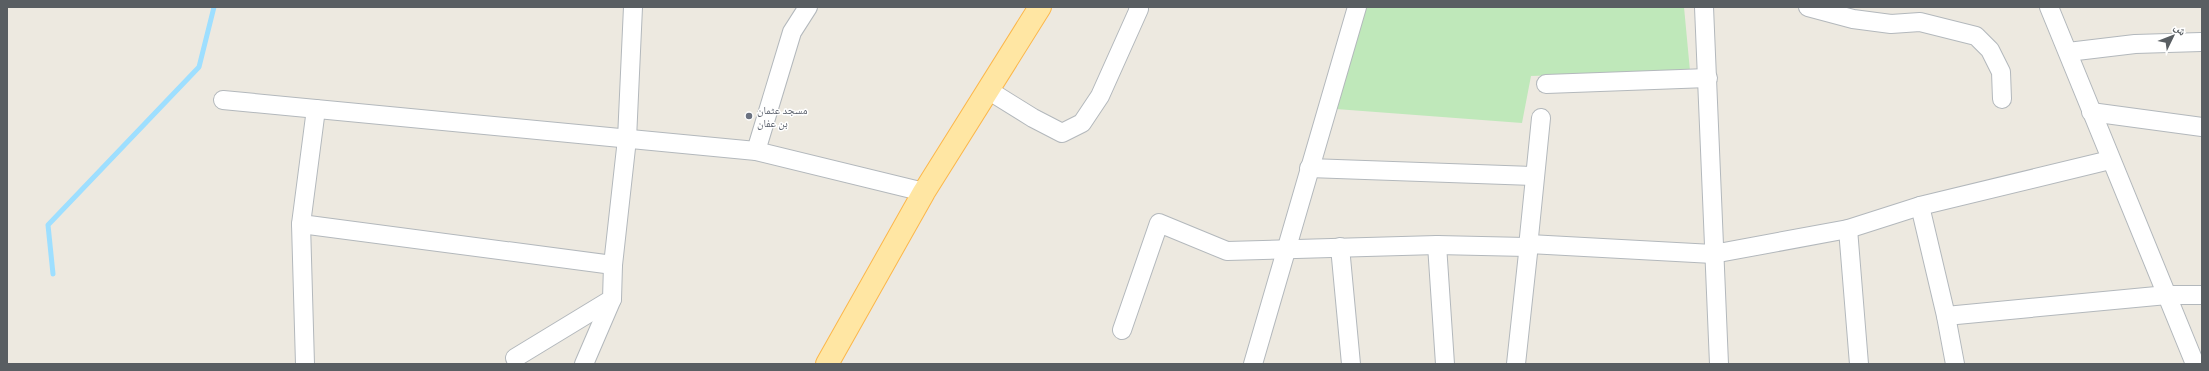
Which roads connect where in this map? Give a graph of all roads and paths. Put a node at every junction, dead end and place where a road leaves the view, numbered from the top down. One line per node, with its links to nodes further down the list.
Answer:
1 (633, 7): 20 (street)
2 (808, 7): 21 (street)
3 (1138, 7): 13 (street)
4 (1357, 7): 23 (street)
5 (1704, 7): 11 (street)
6 (1808, 7): 14 (street)
7 (2049, 7): 10 (street)
8 (1037, 8): 13 (main road)
9 (2202, 45): 10 (street)
10 (2068, 52): 17 (street)
11 (1708, 78): 12 (street); 33 (street)
12 (1546, 84)
13 (988, 90): 25 (main road)
14 (2002, 99)
15 (223, 100): 16 (street)
16 (316, 109): 20 (street); 27 (street)
17 (2091, 112): 19 (street); 22 (street)
18 (1541, 118): 24 (street)
19 (2202, 127)
20 (627, 139): 21 (street); 34 (street)
21 (756, 152): 25 (street)
22 (2110, 160): 26 (street); 35 (street)
23 (1309, 168): 24 (street); 32 (street)
24 (1534, 176): 30 (street)
25 (924, 192): 43 (main road)
26 (1920, 206): 28 (street); 38 (street)
27 (301, 224): 34 (street); 41 (street)
28 (1848, 229): 33 (street); 49 (street)
29 (1437, 245): 30 (street); 31 (street); 46 (street)
30 (1529, 245): 33 (street); 47 (street)
31 (1340, 247): 32 (street); 45 (street)
32 (1286, 248): 39 (street); 44 (street)
33 (1713, 254): 48 (street)
34 (613, 265): 37 (street)
35 (2167, 295): 36 (street); 38 (street); 51 (street)
36 (2202, 295)
37 (612, 299): 40 (street); 42 (street)
38 (1946, 316): 50 (street)
39 (1122, 330)
40 (515, 358)
41 (305, 364)
42 (584, 364)
43 (826, 364)
44 (1253, 364)
45 (1351, 364)
46 (1444, 364)
47 (1516, 364)
48 (1719, 364)
49 (1859, 364)
50 (1955, 364)
51 (2195, 364)

